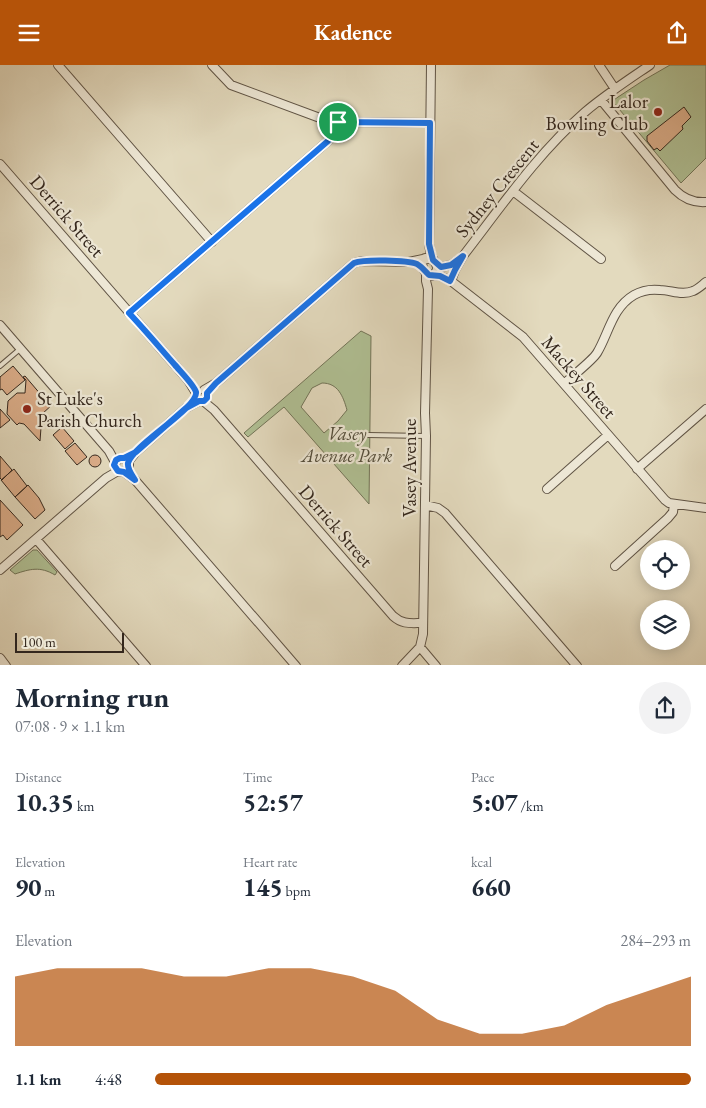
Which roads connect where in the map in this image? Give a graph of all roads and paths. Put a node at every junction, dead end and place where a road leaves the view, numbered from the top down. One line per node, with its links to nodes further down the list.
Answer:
1 (58, 65): 13 (street)
2 (212, 65): 8 (street)
3 (431, 65): 9 (street, Vasey Avenue)
4 (599, 65): 6 (street)
5 (650, 65): 6 (street, Sydney Crescent)
6 (615, 89): 7 (street, Sydney Crescent)
7 (600, 100): 11 (street, Sydney Crescent); 12 (street)
8 (338, 122): 9 (street); 13 (street)
9 (430, 123): 16 (street, Vasey Avenue)
10 (0, 164): 19 (street, Derrick Street)
11 (513, 191): 14 (street, Sydney Crescent); 15 (street)
12 (706, 202)
13 (212, 242): 19 (street)
14 (463, 256): 16 (street, Sydney Crescent); 17 (street, Sydney Crescent)
15 (601, 259)
16 (430, 267): 17 (street, Mackey Street); 24 (street); 28 (street, Vasey Avenue)
17 (450, 281): 23 (street, Mackey Street)
18 (706, 282): 23 (street)
19 (129, 313): 24 (street, Derrick Street)
20 (0, 325): 21 (street)
21 (20, 349): 22 (lane); 29 (street)
22 (0, 367)
23 (564, 384): 27 (street, Mackey Street)
24 (201, 395): 29 (street); 38 (street, Derrick Street)
25 (706, 409): 30 (street)
26 (368, 435): 28 (lane)
27 (608, 435): 30 (street, Mackey Street); 31 (street)
28 (426, 436): 33 (street, Vasey Avenue)
29 (121, 465): 35 (street); 43 (street)
30 (637, 469): 32 (street, Mackey Street)
31 (547, 489)
32 (674, 503): 34 (street); 36 (street)
33 (425, 505): 38 (street, Vasey Avenue); 46 (street)
34 (706, 507)
35 (36, 539): 37 (street); 42 (street)
36 (615, 566)
37 (0, 570)
38 (423, 623): 39 (street, Vasey Avenue)
39 (420, 647): 44 (street); 45 (street)
40 (0, 658): 41 (street)
41 (6, 665)
42 (146, 665)
43 (296, 665)
44 (402, 665)
45 (436, 665)
46 (577, 665)

